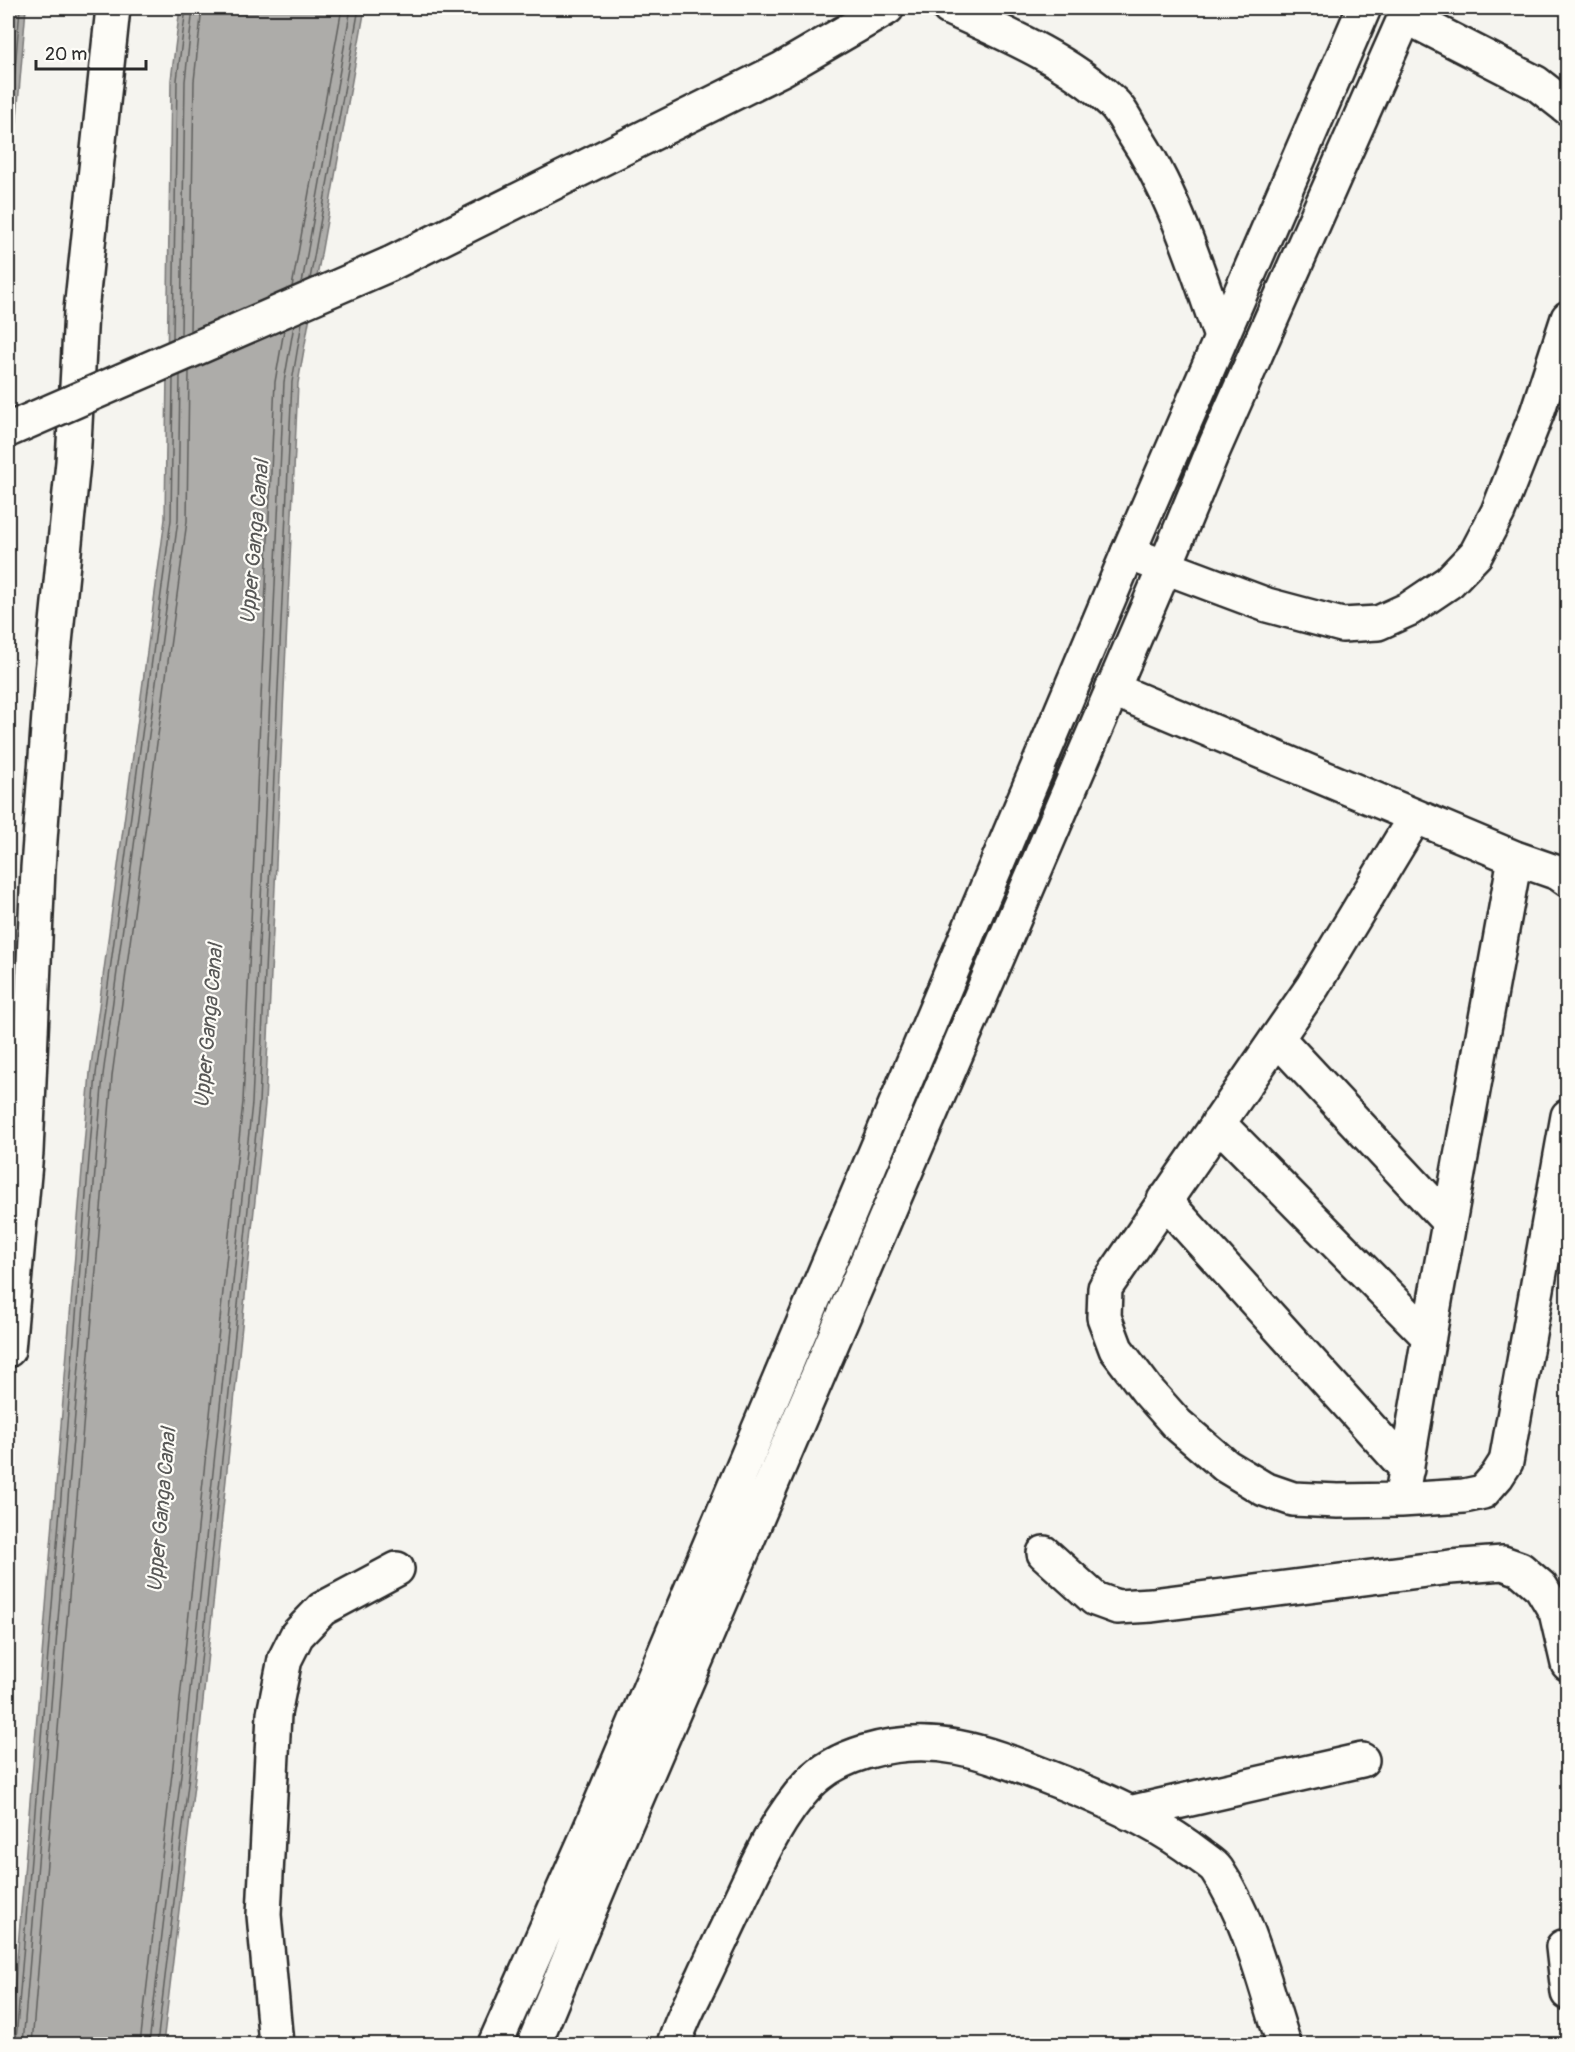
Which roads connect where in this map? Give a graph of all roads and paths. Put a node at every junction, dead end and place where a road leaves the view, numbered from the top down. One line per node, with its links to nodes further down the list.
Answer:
1 (113, 8): 22 (main road)
2 (887, 8): 9 (main road, bridge)
3 (949, 8): 8 (main road)
4 (1364, 8): 8 (main road)
5 (1407, 12): 6 (main road); 11 (main road)
6 (1568, 108)
7 (1568, 318): 11 (main road)
8 (1221, 337): 10 (main road)
9 (8, 430)
10 (1128, 553): 11 (main road); 33 (main road)
11 (1166, 567): 12 (main road)
12 (1112, 689): 13 (main road); 34 (main road)
13 (1415, 817): 14 (main road); 16 (main road)
14 (1515, 858): 15 (main road); 20 (main road)
15 (1568, 880)
16 (1277, 1038): 18 (main road); 20 (main road)
17 (1568, 1116): 24 (main road)
18 (1218, 1123): 19 (main road); 21 (main road)
19 (1164, 1200): 23 (main road); 24 (main road)
20 (1449, 1222): 21 (main road)
21 (1429, 1337): 23 (main road)
22 (8, 1350)
23 (1407, 1469): 24 (main road)
24 (1401, 1500)
25 (1044, 1553): 27 (main road)
26 (397, 1569): 32 (main road)
27 (1568, 1664)
28 (1362, 1760): 29 (main road)
29 (1129, 1813): 35 (main road); 36 (main road)
30 (1563, 1947): 31 (main road)
31 (1568, 1993)
32 (276, 2044)
33 (495, 2044)
34 (534, 2044)
35 (674, 2044)
36 (1284, 2044)

